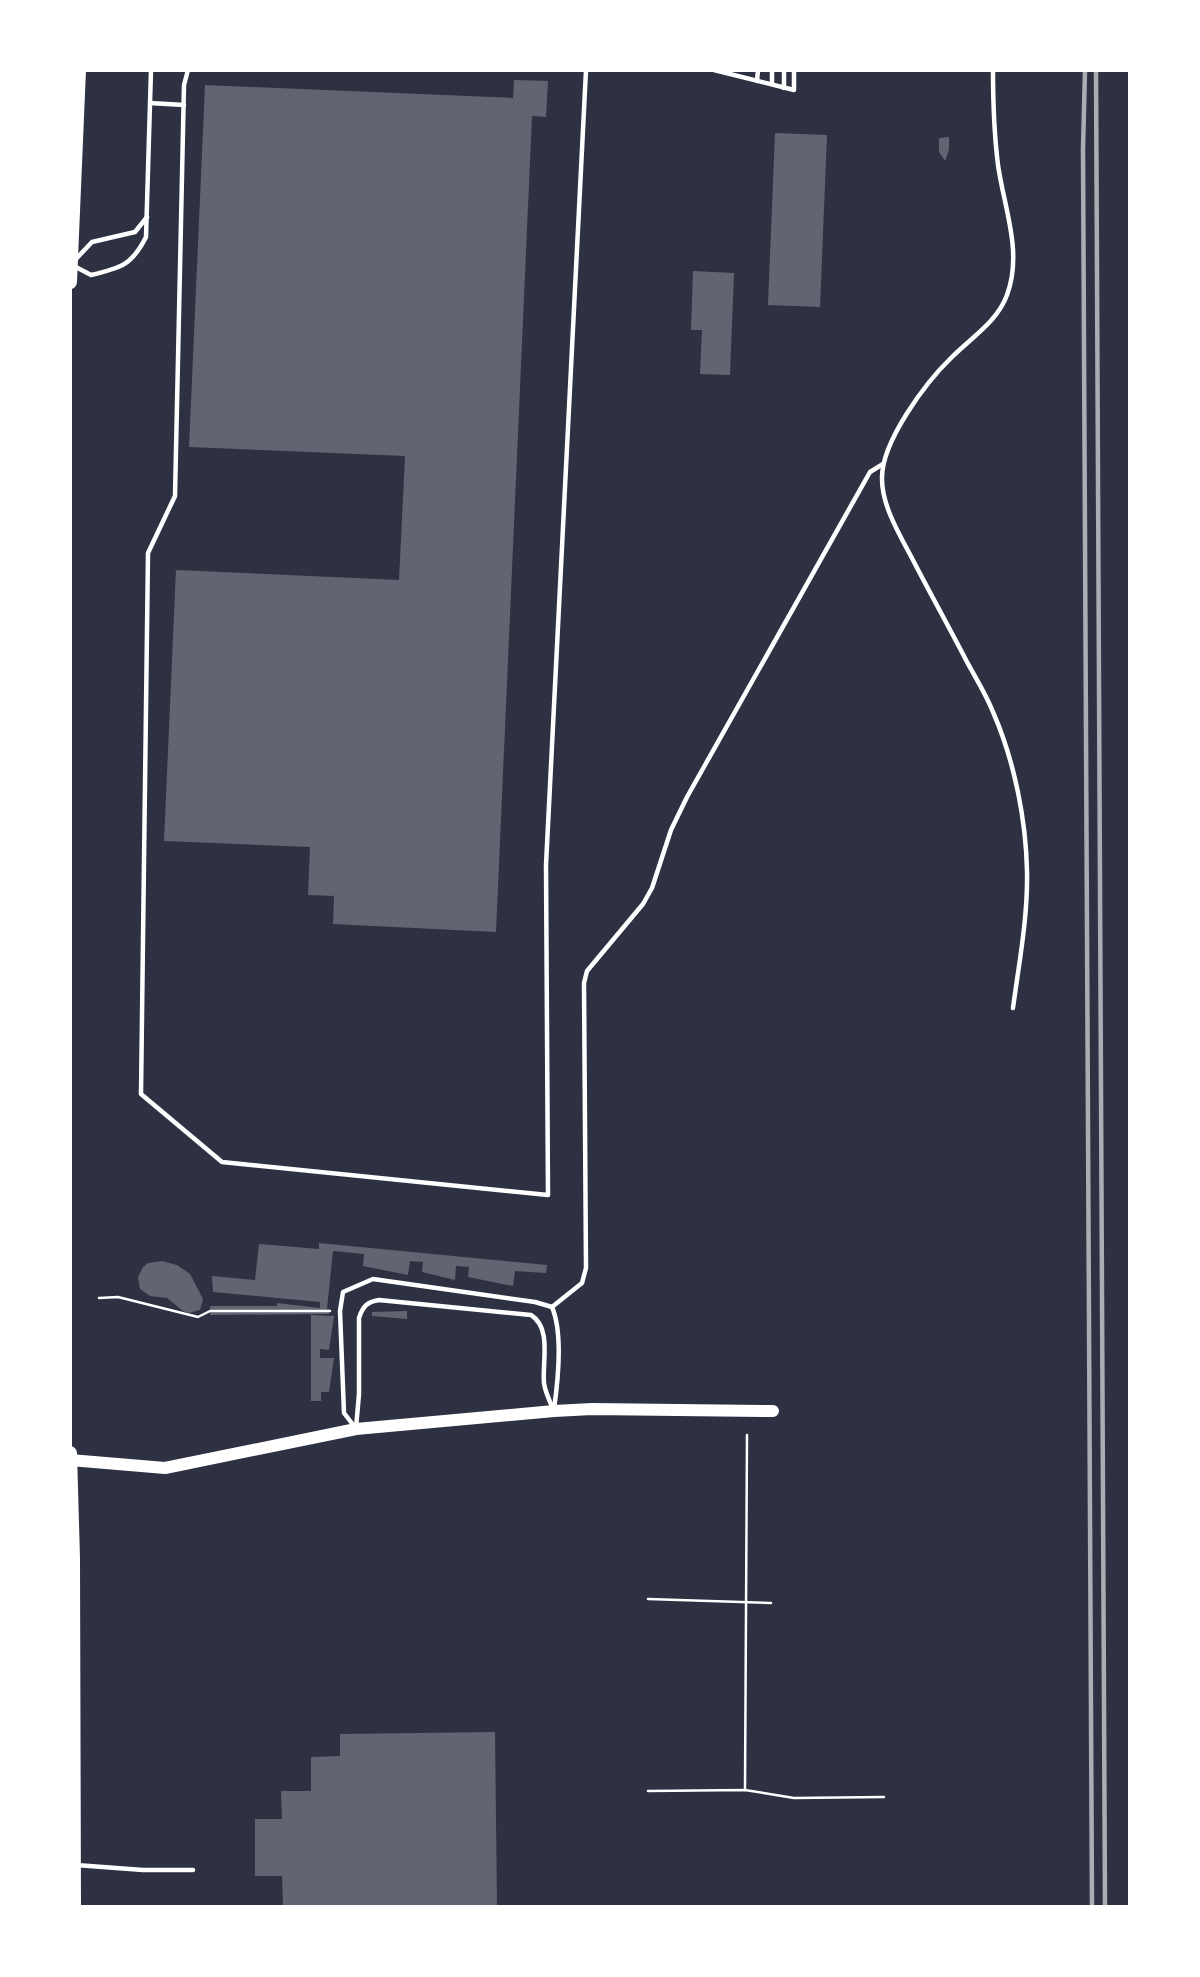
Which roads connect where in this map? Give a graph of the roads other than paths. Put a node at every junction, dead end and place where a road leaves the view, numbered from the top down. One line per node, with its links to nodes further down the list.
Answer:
1 (79, 70): 17 (main road)
2 (151, 70): 14 (lane)
3 (188, 70): 15 (lane)
4 (586, 70): 15 (lane)
5 (714, 70): 11 (lane)
6 (758, 70): 11 (lane)
7 (772, 70): 12 (lane)
8 (784, 70): 13 (lane)
9 (794, 70): 13 (lane)
10 (993, 70): 19 (lane)
11 (757, 81): 12 (lane)
12 (772, 85): 13 (lane)
13 (784, 88)
14 (150, 103): 15 (lane); 16 (lane)
15 (184, 105)
16 (147, 217): 17 (lane); 17 (lane)
17 (71, 264): 18 (main road)
18 (70, 282)
19 (884, 463): 20 (lane); 21 (lane)
20 (1013, 1008)
21 (552, 1307): 22 (lane); 24 (lane)
22 (554, 1411): 23 (street); 24 (street); 24 (lane)
23 (774, 1411)
24 (356, 1429): 26 (street)
25 (70, 1453): 26 (main road)
26 (70, 1461): 27 (main road)
27 (74, 1865): 28 (lane); 29 (main road)
28 (193, 1870)
29 (74, 1907)

